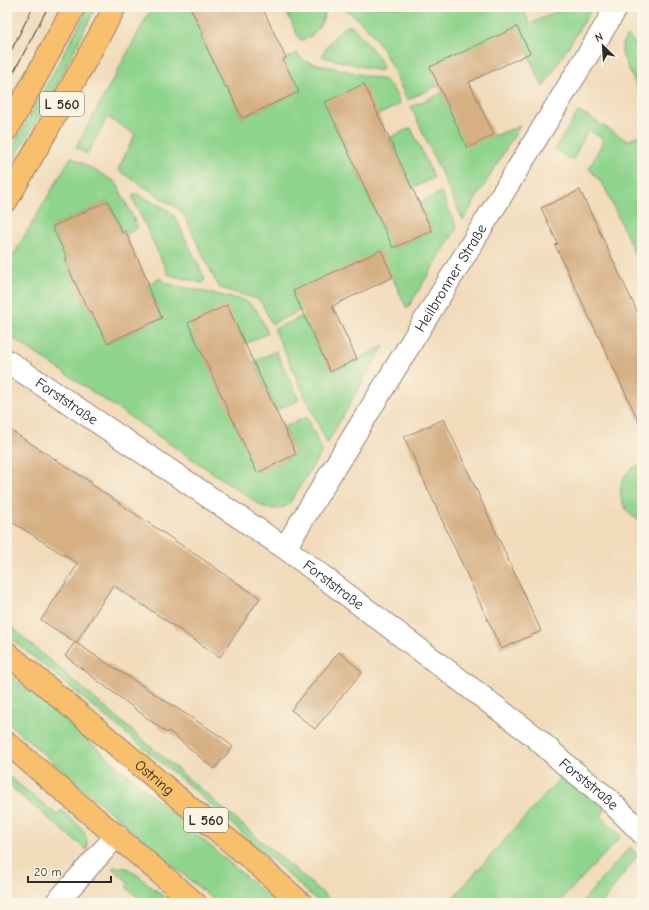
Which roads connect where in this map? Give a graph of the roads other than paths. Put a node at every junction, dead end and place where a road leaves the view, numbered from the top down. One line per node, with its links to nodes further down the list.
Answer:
1 (74, 7): 4 (main road, L 560)
2 (115, 7): 5 (main road, L 560)
3 (617, 7): 7 (street, Heilbronner Straße)
4 (7, 130)
5 (7, 200)
6 (7, 361): 7 (street, Forststraße)
7 (285, 548): 10 (street, Forststraße)
8 (7, 653): 14 (main road, Ostring / L 560)
9 (7, 744): 11 (main road)
10 (642, 833)
11 (117, 835): 12 (street); 13 (main road)
12 (56, 903)
13 (196, 903)
14 (301, 903)

